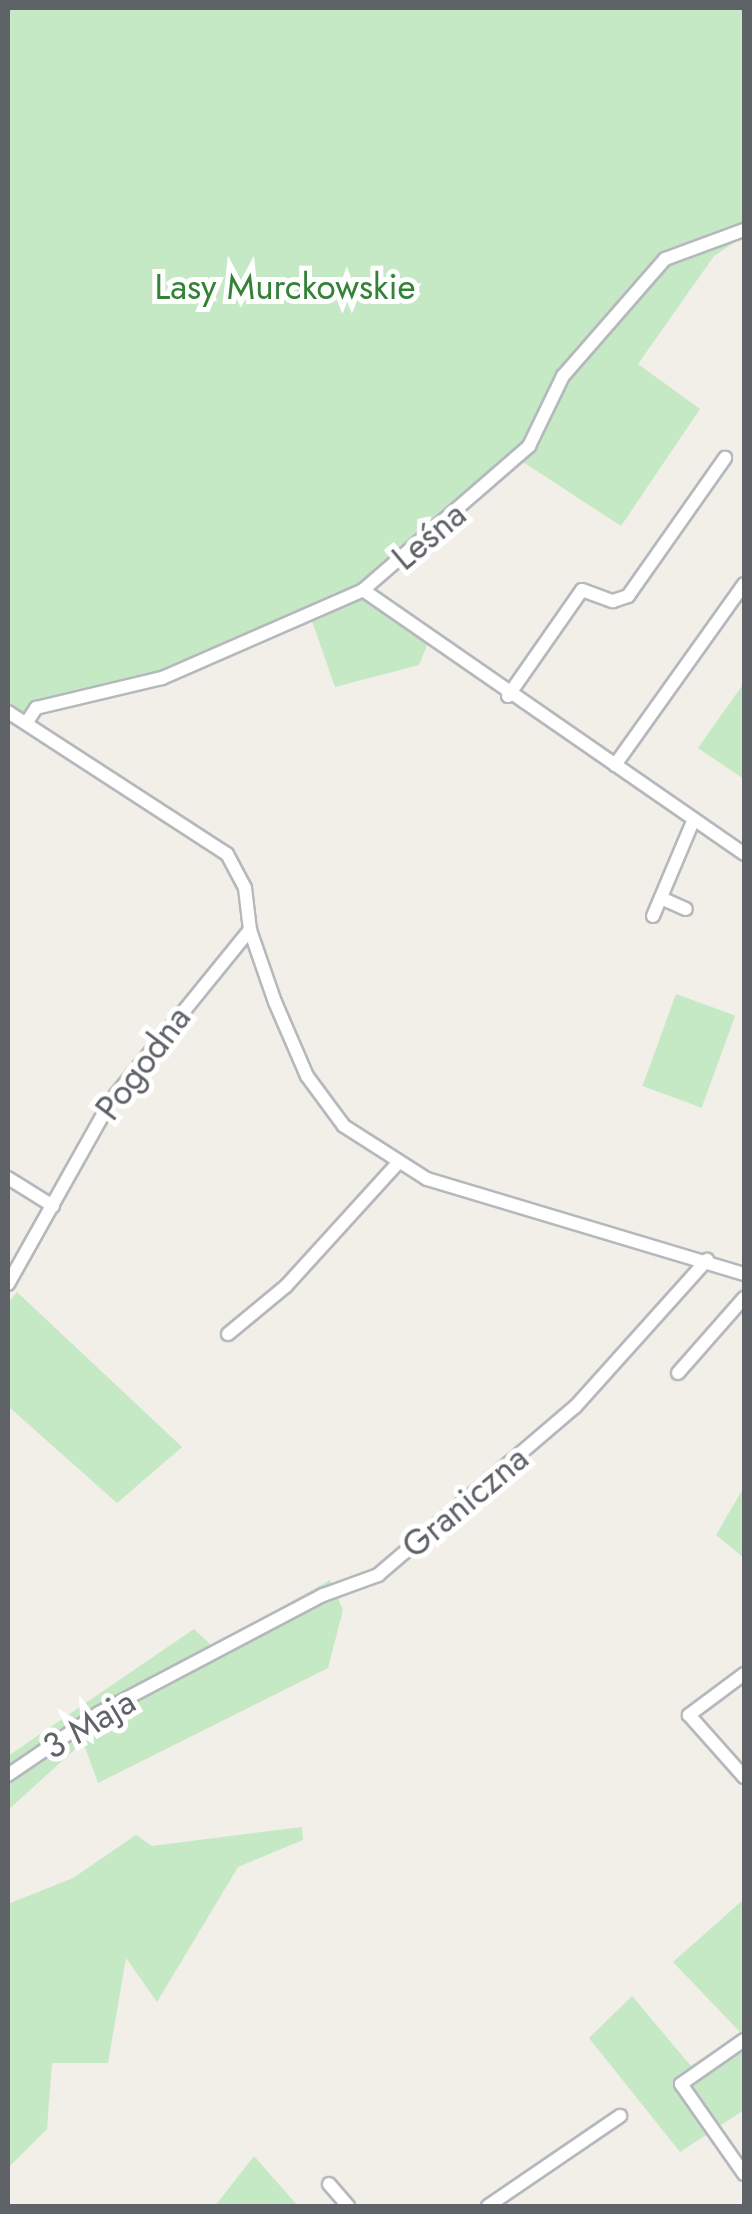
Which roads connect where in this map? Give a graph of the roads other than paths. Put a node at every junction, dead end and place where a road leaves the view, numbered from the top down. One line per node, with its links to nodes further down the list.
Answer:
1 (744, 230): 4 (street, Leśna)
2 (725, 458): 5 (street)
3 (744, 584): 8 (street)
4 (364, 590): 5 (street); 7 (street, Leśna)
5 (508, 696): 8 (street)
6 (8, 712): 7 (street)
7 (27, 722): 14 (street)
8 (615, 766): 9 (street)
9 (694, 819): 10 (street); 11 (street)
10 (744, 852)
11 (660, 898): 12 (street); 13 (street)
12 (686, 909)
13 (653, 916)
14 (250, 930): 15 (street); 17 (street, Pogodna)
15 (397, 1164): 18 (street); 22 (street)
16 (8, 1178): 17 (street)
17 (52, 1206): 20 (street, Pogodna)
18 (707, 1260): 19 (street); 25 (street, Graniczna)
19 (744, 1274)
20 (8, 1284)
21 (744, 1298): 23 (street)
22 (228, 1334)
23 (678, 1372)
24 (744, 1674): 27 (street)
25 (172, 1676): 26 (street, 3 Maja)
26 (8, 1775)
27 (744, 1777)
28 (744, 2040): 30 (street)
29 (620, 2116): 33 (street)
30 (744, 2174)
31 (329, 2184): 32 (street)
32 (348, 2206)
33 (488, 2206)

